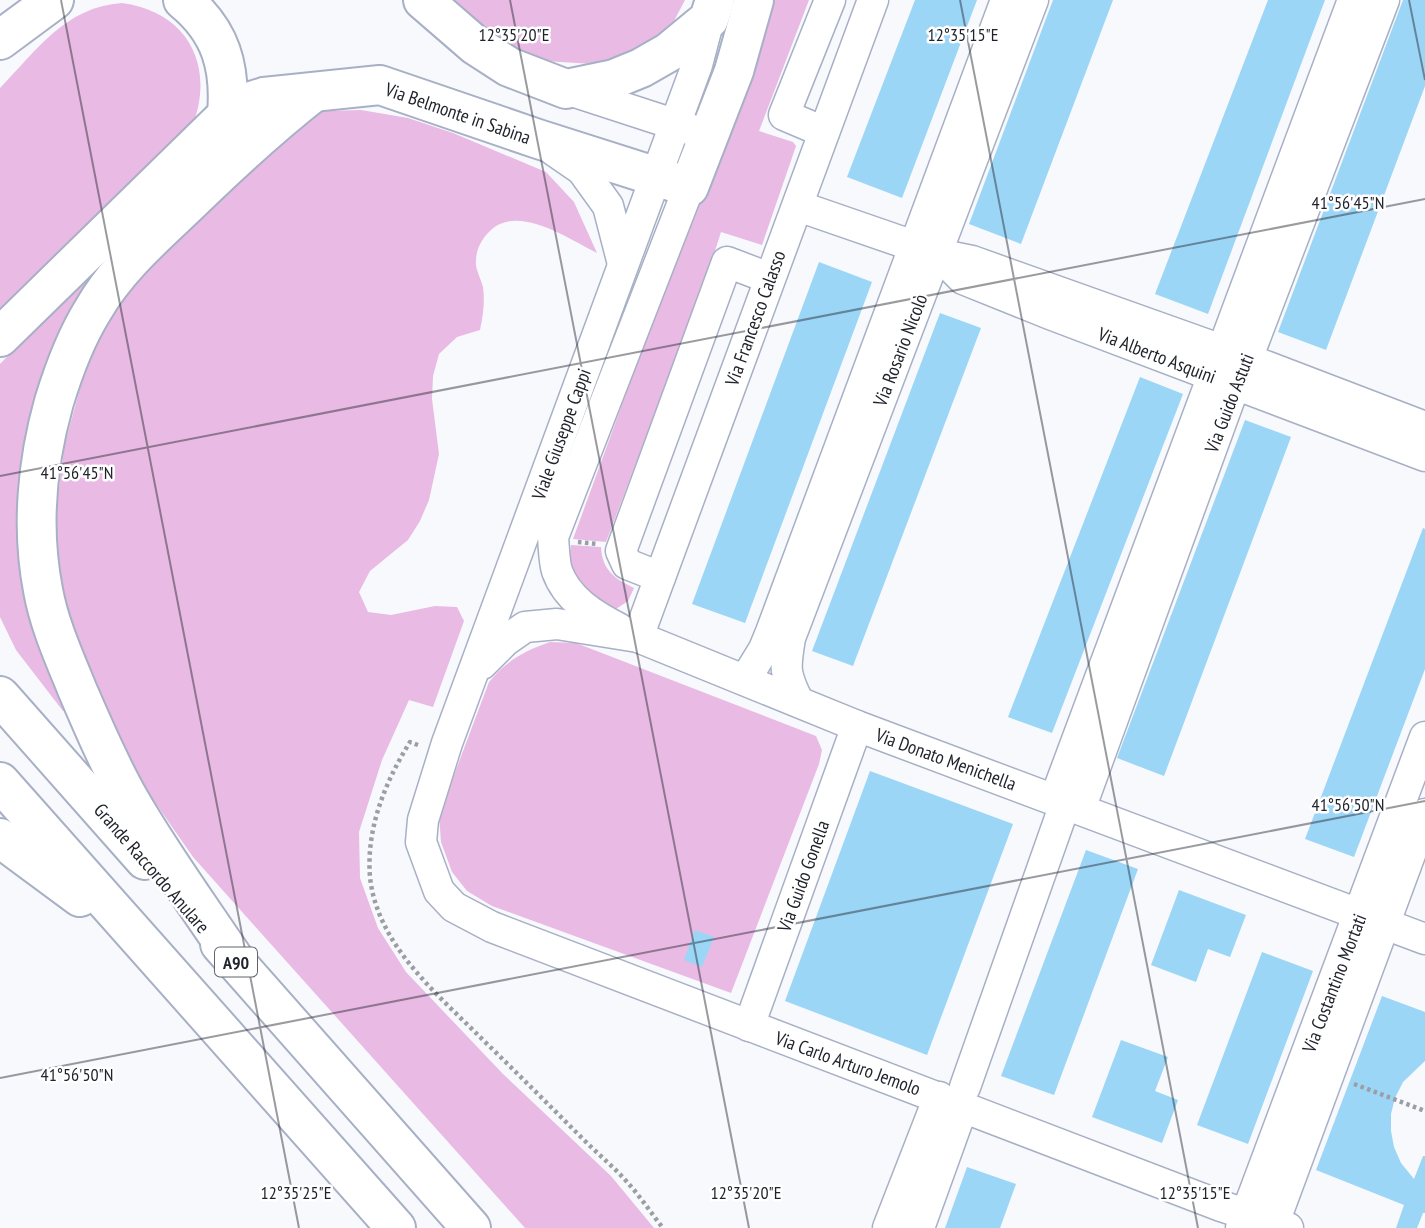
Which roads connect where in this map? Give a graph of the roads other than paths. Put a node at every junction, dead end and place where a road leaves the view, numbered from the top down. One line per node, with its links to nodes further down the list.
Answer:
1 (54, 0): 12 (main road); 13 (main road)
2 (183, 0): 16 (main road)
3 (422, 0): 14 (main road)
4 (754, 0): 17 (main road, Viale Giuseppe Cappi)
5 (830, 0): 18 (street)
6 (873, 0): 18 (street, Via Francesco Calasso)
7 (1006, 0): 23 (street, Via Rosario Nicolò)
8 (1033, 0): 23 (street, Via Rosario Nicolò)
9 (1353, 0): 27 (street, Via Guido Astuti)
10 (1384, 0): 27 (street, Via Guido Astuti)
11 (712, 9): 14 (main road); 17 (street, Viale Giuseppe Cappi)
12 (0, 40)
13 (0, 56)
14 (566, 89): 17 (street)
15 (314, 92): 16 (main road, Via Belmonte in Sabina); 19 (main road, Via Belmonte in Sabina); 22 (main road)
16 (226, 115): 22 (main road); 26 (main road, Via Belmonte in Sabina)
17 (692, 130): 20 (main road, Viale Giuseppe Cappi)
18 (824, 132): 21 (street, Via Francesco Calasso)
19 (538, 139): 20 (main road); 24 (street, Via Belmonte in Sabina)
20 (672, 181): 24 (street, Viale Giuseppe Cappi); 31 (street, Viale Giuseppe Cappi)
21 (797, 206): 23 (street, Via Alberto Asquini); 25 (street, Via Francesco Calasso)
22 (148, 243): 46 (main road)
23 (925, 250): 27 (street, Via Alberto Asquini); 33 (street, Via Rosario Nicolò); 35 (street, Via Rosario Nicolò)
24 (622, 264): 32 (street, Viale Giuseppe Cappi)
25 (769, 278): 30 (street, Via Francesco Calasso); 30 (street)
26 (0, 337)
27 (1229, 367): 28 (street, Via Alberto Asquini); 29 (street, Via Alberto Asquini); 39 (street, Via Guido Astuti)
28 (1425, 427)
29 (1425, 456)
30 (660, 577): 31 (street, Via Francesco Calasso)
31 (638, 637): 32 (street, Via Donato Menichella); 33 (street, Via Donato Menichella)
32 (475, 671): 42 (street, Viale Giuseppe Cappi)
33 (745, 680): 35 (street, Via Donato Menichella)
34 (0, 696): 46 (main road, Grande Raccordo Anulare / A90)
35 (798, 701): 36 (street, Via Donato Menichella)
36 (858, 726): 39 (street, Via Donato Menichella); 47 (street, Via Guido Gonella)
37 (1425, 737): 43 (street, Via Costantino Mortati)
38 (0, 782): 45 (main road)
39 (1067, 804): 43 (street, Via Donato Menichella); 48 (street, Via Guido Astuti)
40 (1425, 814): 43 (street, Via Costantino Mortati)
41 (0, 838): 45 (main road)
42 (430, 869): 47 (street, Via Carlo Arturo Jemolo)
43 (1373, 918): 44 (street, Via Donato Menichella); 49 (street, Via Costantino Mortati); 49 (street, Via Costantino Mortati)
44 (1425, 939)
45 (152, 953): 50 (main road)
46 (236, 962): 51 (main road, Grande Raccordo Anulare / A90)
47 (749, 1027): 48 (street, Via Carlo Arturo Jemolo)
48 (956, 1097): 49 (street, Via Carlo Arturo Jemolo); 52 (street); 53 (street)
49 (1265, 1224)
50 (396, 1228)
51 (471, 1228)
52 (888, 1228)
53 (919, 1228)

